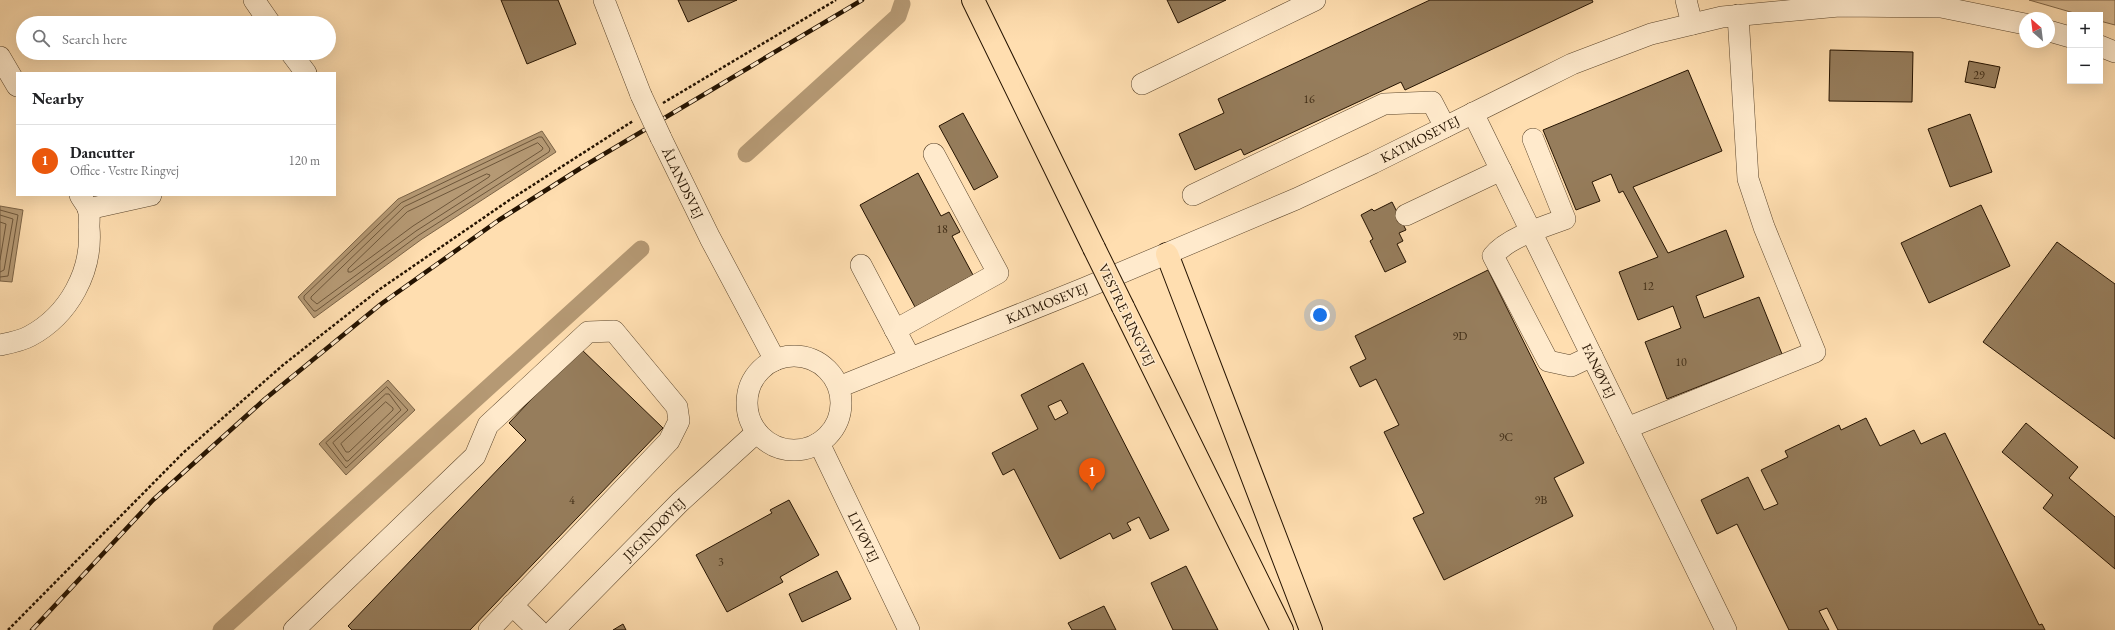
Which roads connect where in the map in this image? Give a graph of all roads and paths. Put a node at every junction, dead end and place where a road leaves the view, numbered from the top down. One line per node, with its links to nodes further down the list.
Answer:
1 (254, 0): 9 (street)
2 (604, 0): 21 (street, ÅLANDSVEJ)
3 (836, 0): 21 (path)
4 (1315, 0): 20 (street)
5 (1686, 0): 11 (street)
6 (974, 3): 51 (main road, VESTRE RINGVEJ, bridge)
7 (1839, 3): 8 (street, KATMOSEVEJ); 10 (street, KATMOSEVEJ)
8 (1738, 15): 11 (street, KATMOSEVEJ); 41 (street)
9 (265, 16)
10 (2019, 23)
11 (1692, 24): 22 (street, KATMOSEVEJ)
12 (2055, 33): 13 (street)
13 (2067, 36)
14 (2103, 47): 15 (street)
15 (2115, 52)
16 (0, 57): 19 (street)
17 (296, 60): 18 (street)
18 (305, 72)
19 (16, 84)
20 (1142, 84)
21 (650, 100): 39 (street, ÅLANDSVEJ, bridge)
22 (1473, 113): 24 (street, KATMOSEVEJ); 27 (street, FANØVEJ)
23 (638, 118): 45 (path)
24 (1445, 127): 28 (street); 33 (street, KATMOSEVEJ)
25 (1533, 139): 32 (street)
26 (934, 154): 35 (street)
27 (1501, 170): 31 (street); 32 (street, FANØVEJ)
28 (1193, 195)
29 (141, 196): 30 (street)
30 (84, 202): 36 (street)
31 (1406, 215)
32 (1531, 232): 37 (street, FANØVEJ); 37 (street)
33 (1167, 254): 38 (street, KATMOSEVEJ); 52 (main road)
34 (861, 265): 35 (street)
35 (895, 330): 38 (street)
36 (0, 345)
37 (1592, 356): 41 (street, FANØVEJ)
38 (910, 358): 40 (street, KATMOSEVEJ)
39 (775, 360): 40 (street); 42 (street)
40 (839, 387): 43 (street)
41 (1627, 428): 53 (street, FANØVEJ)
42 (757, 432): 43 (street); 49 (street, JEGINDØVEJ)
43 (819, 443): 50 (street, LIVØVEJ)
44 (512, 605): 46 (street); 47 (street); 48 (street)
45 (8, 630)
46 (294, 630)
47 (489, 630)
48 (538, 630)
49 (554, 630)
50 (909, 630)
51 (1282, 630)
52 (1311, 630)
53 (1726, 630)

